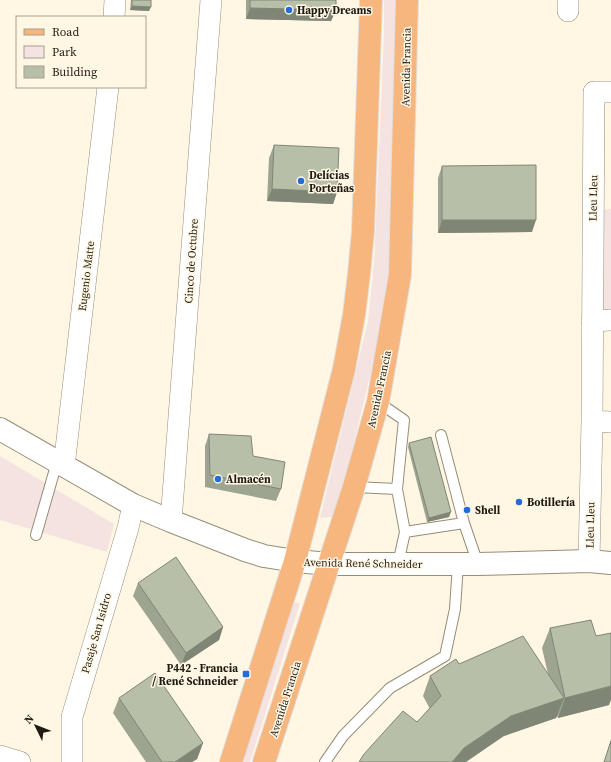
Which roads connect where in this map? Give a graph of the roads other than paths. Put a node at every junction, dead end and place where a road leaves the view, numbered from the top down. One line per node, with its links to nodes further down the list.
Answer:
1 (116, 0): 5 (street)
2 (211, 0): 17 (street, Cinco de Octubre)
3 (371, 0): 21 (main road)
4 (408, 0): 9 (main road, Avenida Francia)
5 (114, 16)
6 (108, 88): 13 (street, Eugenio Matte)
7 (611, 92): 8 (street, Lleu Lleu)
8 (601, 320): 10 (street, Lleu Lleu)
9 (378, 402): 14 (main road, Avenida Francia); 15 (lane)
10 (601, 422): 22 (street, Lleu Lleu)
11 (0, 429): 13 (main road, Avenida René Schneider)
12 (442, 435): 18 (lane)
13 (61, 464): 16 (main road, Avenida René Schneider); 20 (lane)
14 (354, 487): 15 (lane); 24 (main road, Avenida Francia)
15 (397, 489): 19 (lane)
16 (133, 505): 17 (main road, Avenida René Schneider); 29 (street, Pasaje San Isidro)
17 (171, 521): 21 (main road, Avenida René Schneider)
18 (464, 523): 19 (lane); 26 (lane)
19 (405, 532): 25 (lane)
20 (36, 535)
21 (294, 561): 24 (main road, Avenida René Schneider); 30 (main road)
22 (589, 561): 23 (main road, Avenida René Schneider); 26 (main road, Avenida René Schneider)
23 (611, 563)
24 (330, 564): 25 (main road, Avenida René Schneider); 31 (main road, Avenida Francia)
25 (398, 564): 26 (main road, Avenida René Schneider)
26 (468, 564): 32 (lane)
27 (0, 756): 28 (street)
28 (20, 762)
29 (72, 762)
30 (230, 762)
31 (264, 762)
32 (324, 762)

